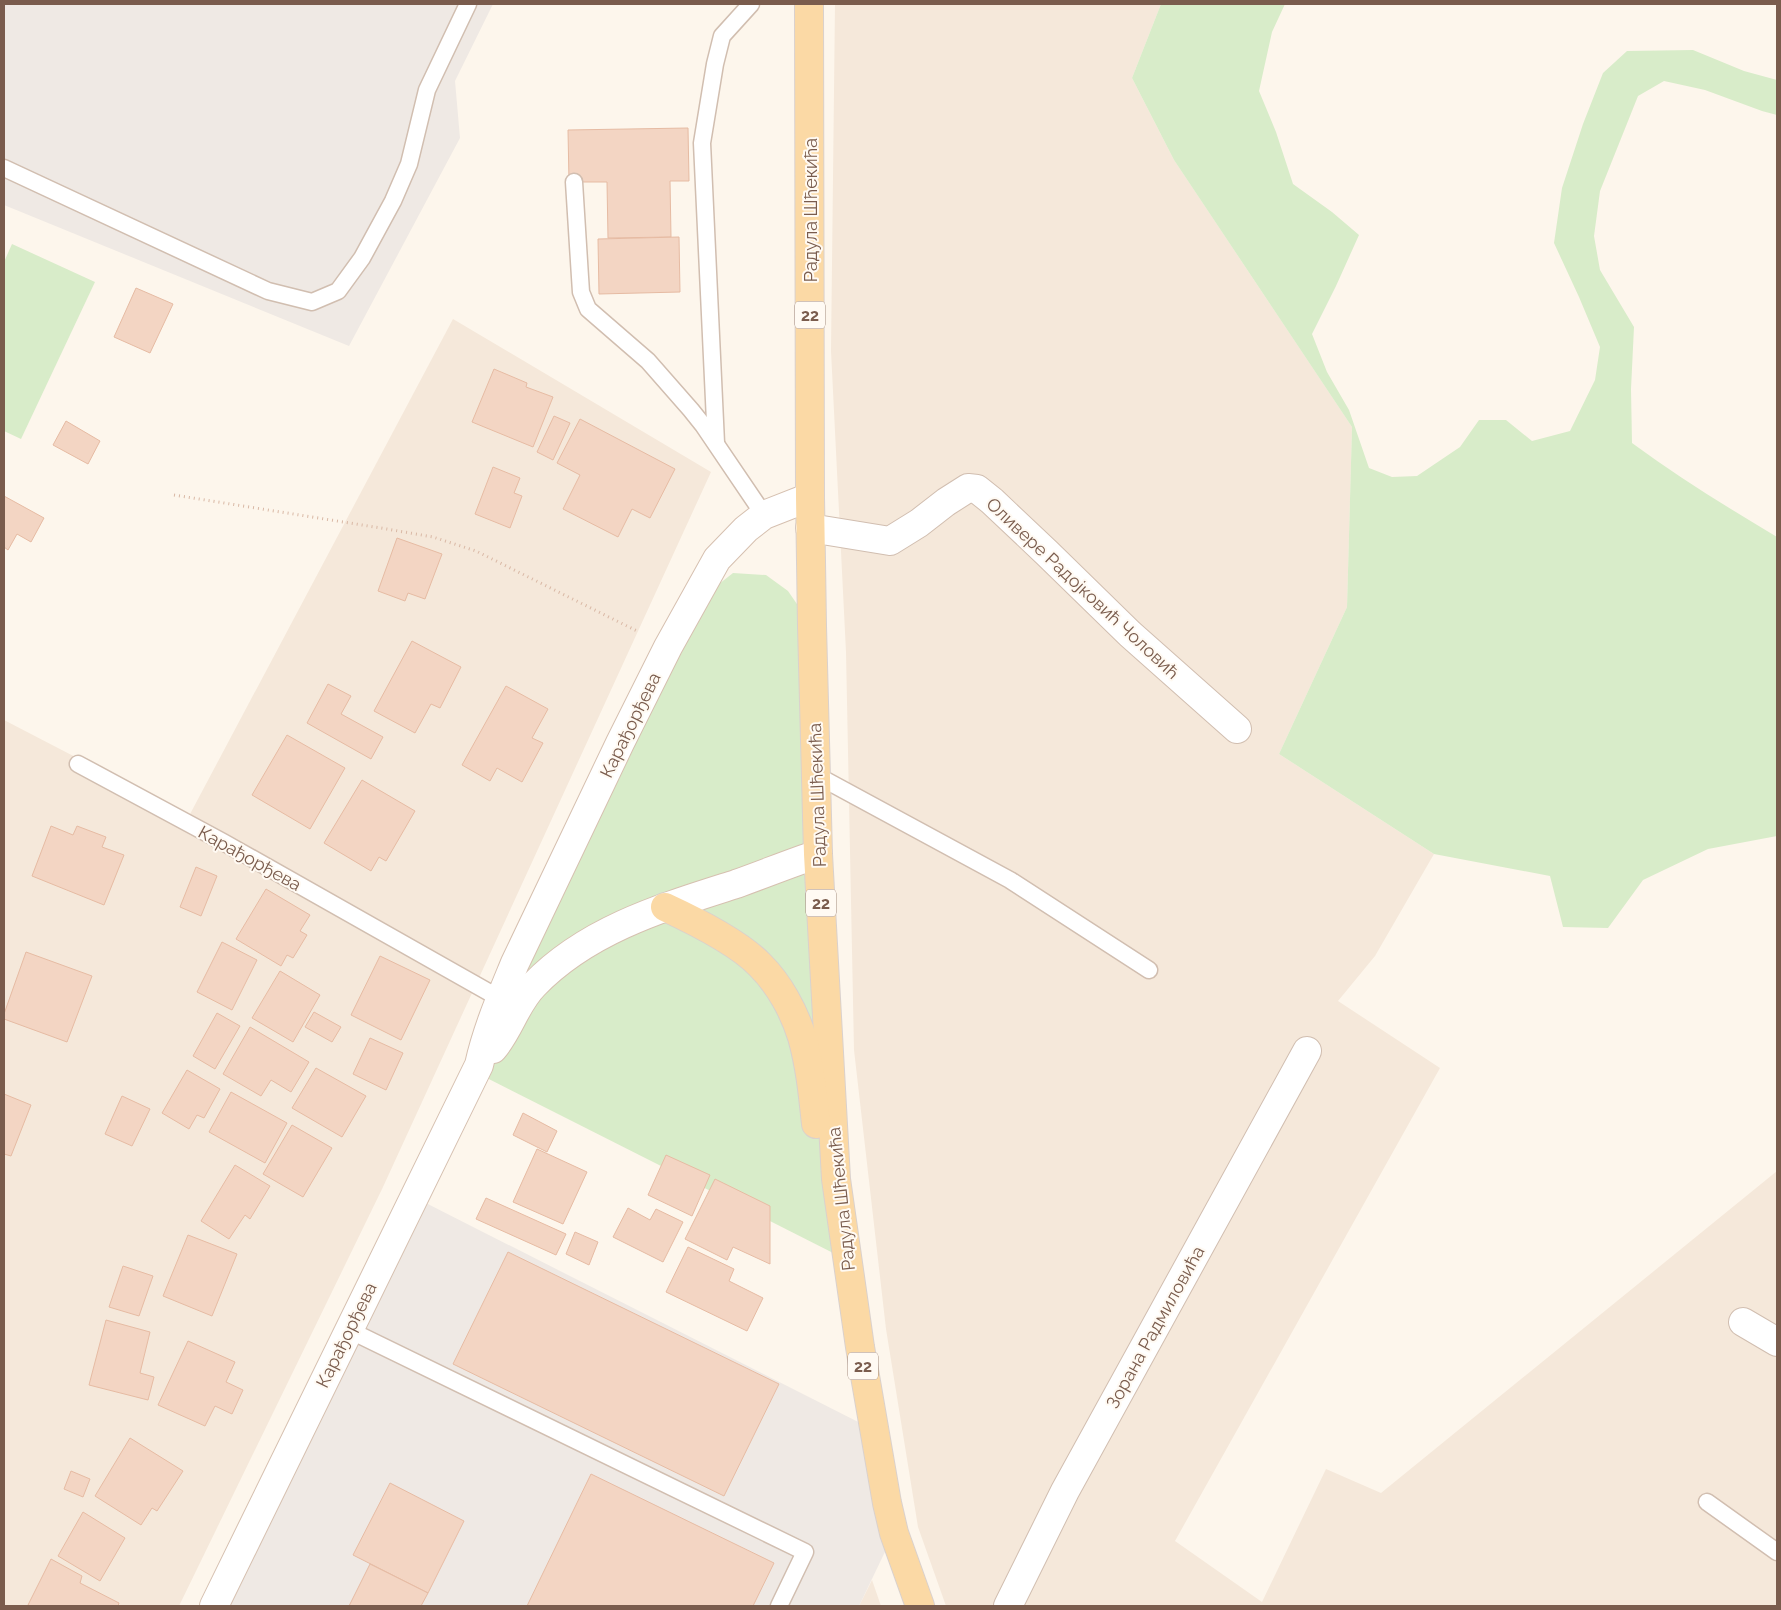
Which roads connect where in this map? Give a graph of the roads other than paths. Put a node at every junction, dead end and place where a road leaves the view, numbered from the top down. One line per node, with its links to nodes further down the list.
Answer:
1 (468, 4): 6 (lane)
2 (751, 4): 4 (lane)
3 (809, 4): 9 (main road, Радула Шћекића / 22)
4 (702, 144): 5 (lane); 8 (lane)
5 (689, 153)
6 (4, 168)
7 (574, 182): 8 (lane)
8 (716, 444): 10 (lane)
9 (810, 497): 10 (street, Карађорђева); 11 (main road, Радула Шћекића / 22)
10 (764, 515): 18 (street, Карађорђева)
11 (810, 528): 12 (street, Оливере Радојковић Чоловић); 14 (main road, Радула Шћекића / 22)
12 (1237, 729)
13 (78, 764): 18 (lane, Карађорђева)
14 (816, 775): 15 (main road, Радула Шћекића / 22); 17 (lane)
15 (818, 854): 16 (street, Карађорђева); 21 (main road, Радула Шћекића / 22)
16 (665, 907): 20 (street, Карађорђева); 21 (main road)
17 (1149, 970)
18 (500, 998): 20 (street, Карађорђева)
19 (1307, 1051): 30 (street, Зорана Радмиловића)
20 (479, 1064): 23 (street, Карађорђева)
21 (836, 1179): 29 (main road, Радула Шћекића / 22)
22 (1743, 1322): 24 (street)
23 (349, 1330): 27 (street, Карађорђева); 28 (lane)
24 (1777, 1342)
25 (1707, 1502): 26 (lane)
26 (1777, 1552)
27 (214, 1606)
28 (779, 1606)
29 (920, 1606)
30 (1008, 1606)

